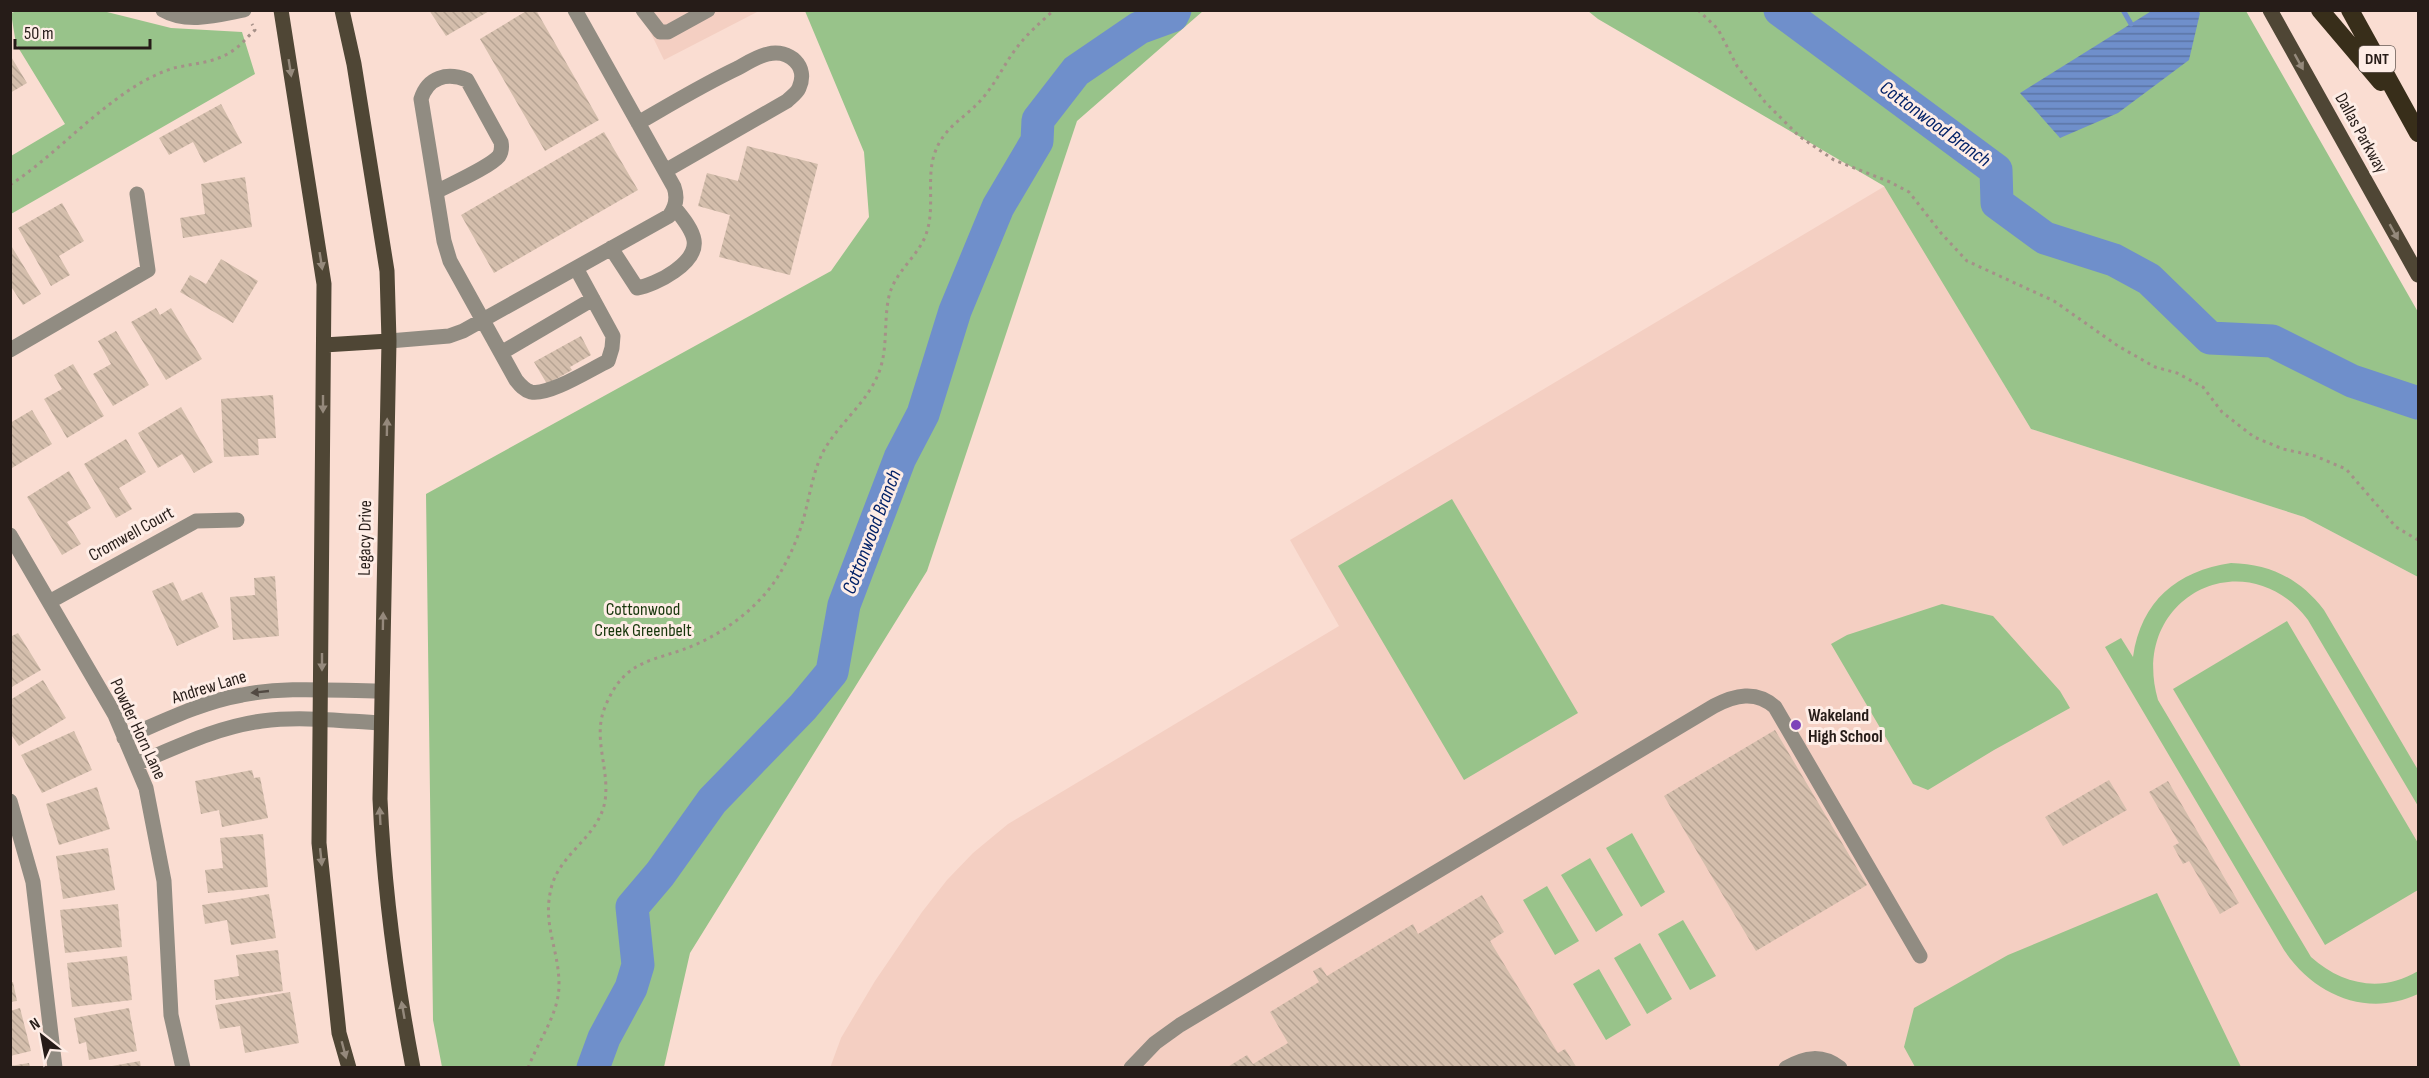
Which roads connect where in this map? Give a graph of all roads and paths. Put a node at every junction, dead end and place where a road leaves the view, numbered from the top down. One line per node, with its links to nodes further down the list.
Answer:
1 (163, 10): 12 (street)
2 (281, 10): 27 (main road, one-way to 27)
3 (342, 10): 26 (main road, Legacy Drive)
4 (575, 10): 14 (street)
5 (643, 10): 6 (street)
6 (708, 10)
7 (1054, 10): 46 (path)
8 (1698, 10): 32 (path)
9 (2270, 10): 23 (main road, Dallas Parkway, one-way to 23)
10 (2320, 10): 13 (highway)
11 (2350, 10): 13 (highway, DNT)
12 (247, 14): 17 (path)
13 (2405, 108): 15 (highway, DNT)
14 (638, 123): 16 (street); 16 (street)
15 (2418, 133)
16 (665, 171): 20 (street)
17 (10, 185)
18 (436, 192): 18 (street); 25 (street)
19 (137, 194): 28 (street)
20 (675, 207): 21 (street); 21 (street)
21 (611, 248): 22 (street)
22 (576, 268): 24 (street); 25 (street)
23 (2418, 275)
24 (592, 299): 29 (street); 29 (street)
25 (482, 320): 26 (street); 29 (street)
26 (389, 341): 27 (main road); 35 (main road, Legacy Drive, one-way to 26)
27 (324, 345): 34 (main road, one-way to 34)
28 (10, 350)
29 (501, 353)
30 (237, 520): 33 (street, Cromwell Court)
31 (10, 535): 33 (street, Powder Horn Lane)
32 (2418, 540)
33 (50, 602): 38 (street, Powder Horn Lane)
34 (322, 691): 35 (street, Andrew Lane); 36 (main road); 38 (street, Andrew Lane, one-way to 38)
35 (381, 691): 37 (main road, Legacy Drive)
36 (322, 720): 37 (street); 39 (street); 44 (main road, one-way to 44)
37 (381, 723): 45 (main road, Legacy Drive, one-way to 37)
38 (124, 738): 39 (street, Powder Horn Lane)
39 (136, 764): 43 (street, Powder Horn Lane)
40 (10, 801): 42 (street)
41 (1920, 956): 47 (street)
42 (55, 1068)
43 (183, 1068)
44 (349, 1068)
45 (413, 1068)
46 (528, 1068)
47 (1131, 1068)
48 (1786, 1068): 49 (street)
49 (1840, 1068)

